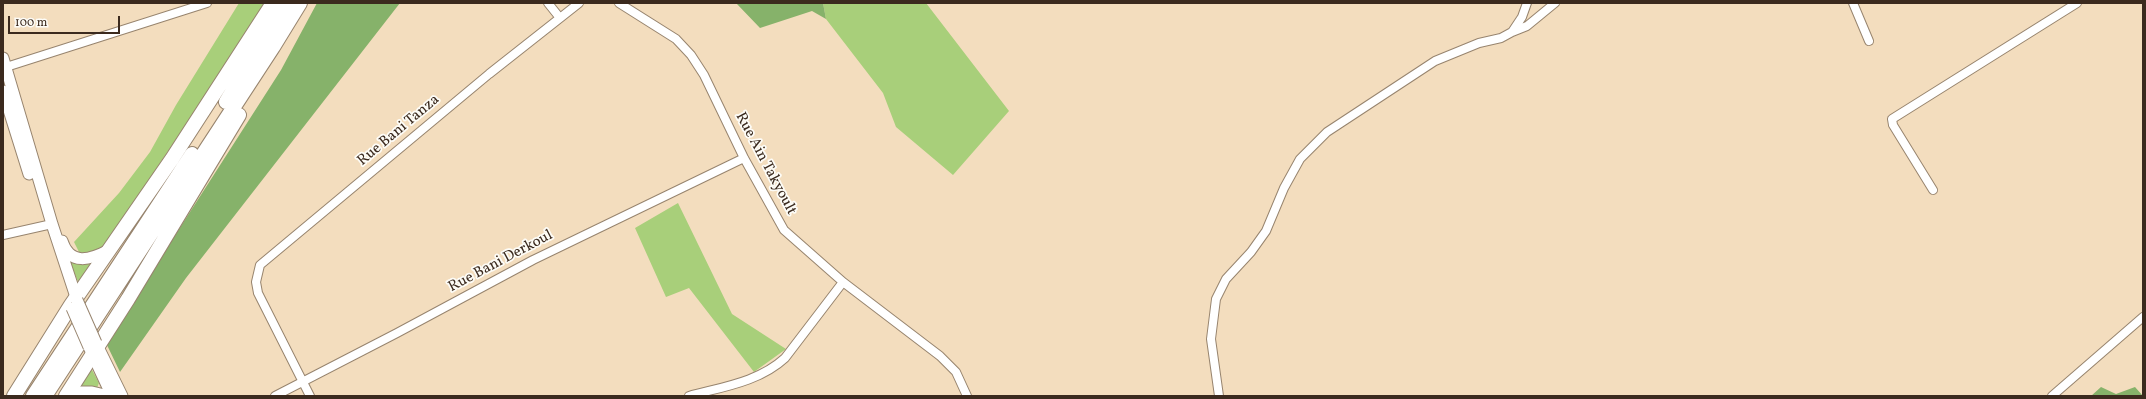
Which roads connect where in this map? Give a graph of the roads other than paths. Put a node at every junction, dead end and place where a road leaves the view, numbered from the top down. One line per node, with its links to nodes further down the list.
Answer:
1 (207, 3): 12 (street)
2 (273, 3): 24 (highway)
3 (286, 3): 32 (highway)
4 (300, 3): 16 (highway)
5 (548, 3): 13 (street)
6 (579, 3): 13 (street, Rue Bani Tanza)
7 (619, 3): 19 (street, Rue Ain Takyoult)
8 (1527, 3): 14 (street)
9 (1555, 3): 14 (street)
10 (1853, 3): 15 (street)
11 (2078, 3): 21 (street)
12 (190, 6): 17 (street)
13 (560, 18): 29 (street, Rue Bani Tanza)
14 (1512, 32): 41 (street)
15 (1869, 41)
16 (273, 47): 28 (highway); 33 (highway)
17 (7, 64): 20 (street)
18 (3, 91): 22 (street)
19 (744, 158): 25 (street, Rue Ain Takyoult); 29 (street, Rue Bani Derkoul)
20 (39, 183): 22 (street); 24 (street)
21 (1933, 190)
22 (48, 225): 23 (street); 26 (street)
23 (3, 235)
24 (109, 250): 26 (highway)
25 (843, 282): 39 (street); 40 (street, Rue Ain Takyoult)
26 (74, 302): 28 (street, bridge); 31 (highway)
27 (2143, 317): 42 (street)
28 (94, 348): 30 (highway); 35 (street); 36 (street)
29 (303, 382): 37 (street, Rue Bani Derkoul); 38 (street)
30 (67, 394): 34 (street)
31 (14, 396)
32 (33, 396)
33 (45, 396)
34 (109, 396)
35 (112, 396)
36 (122, 396)
37 (275, 396)
38 (310, 396)
39 (689, 396)
40 (967, 396)
41 (1219, 396)
42 (2052, 396)

